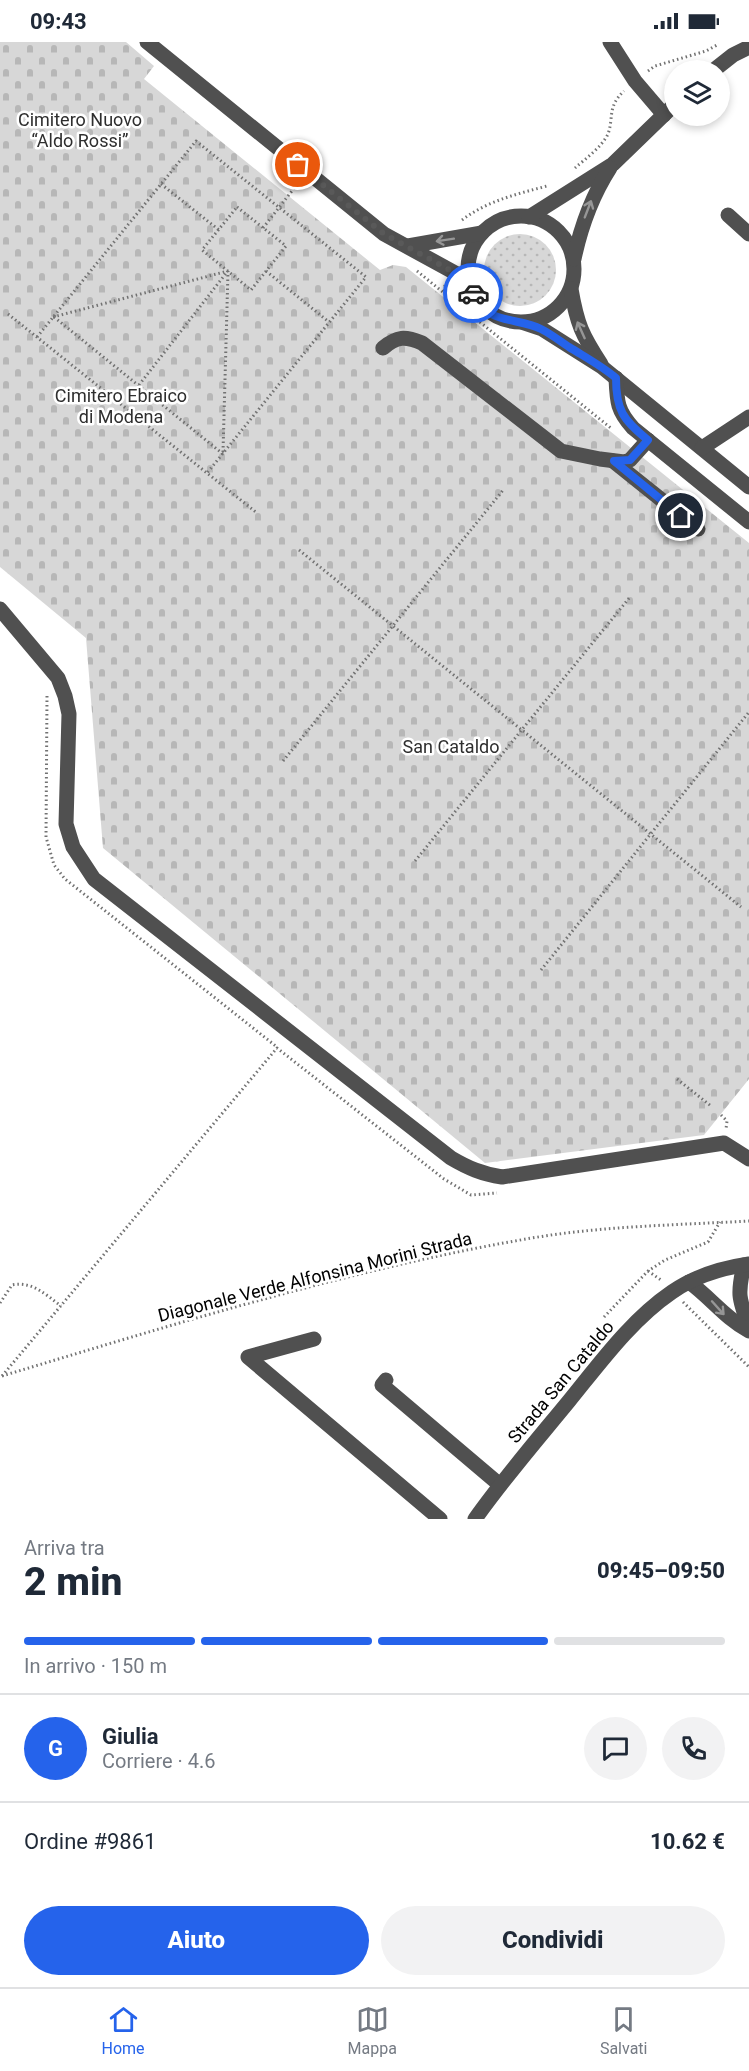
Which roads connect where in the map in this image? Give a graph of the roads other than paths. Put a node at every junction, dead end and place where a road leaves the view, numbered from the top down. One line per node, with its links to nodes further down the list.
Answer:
1 (147, 42): 12 (street)
2 (610, 42): 5 (street)
3 (749, 47): 4 (street)
4 (727, 60)
5 (664, 105)
6 (664, 116): 7 (street)
7 (614, 164): 9 (street); 13 (street, one-way to 7)
8 (728, 215): 11 (street)
9 (529, 217): 10 (street); 13 (street)
10 (482, 233): 12 (street, one-way to 12); 14 (street)
11 (749, 234)
12 (408, 246): 14 (street)
13 (574, 259): 15 (street)
14 (468, 280): 16 (street)
15 (571, 290): 16 (street); 18 (street, one-way to 15)
16 (524, 323): 18 (street)
17 (383, 348): 23 (street)
18 (603, 367): 19 (street)
19 (616, 378): 21 (street); 22 (street)
20 (749, 417): 22 (street)
21 (648, 440): 23 (street); 25 (street)
22 (702, 448): 24 (street)
23 (614, 461): 26 (street)
24 (749, 487)
25 (749, 522)
26 (698, 530)
27 (0, 609): 28 (street)
28 (749, 1159)
29 (747, 1264): 30 (street, Strada San Cataldo); 31 (street)
30 (688, 1282): 32 (street, one-way to 32); 35 (street, Strada San Cataldo)
31 (749, 1327)
32 (749, 1332)
33 (314, 1339): 36 (street)
34 (386, 1380): 35 (street)
35 (500, 1485): 37 (street, Strada San Cataldo)
36 (440, 1519)
37 (475, 1519)

